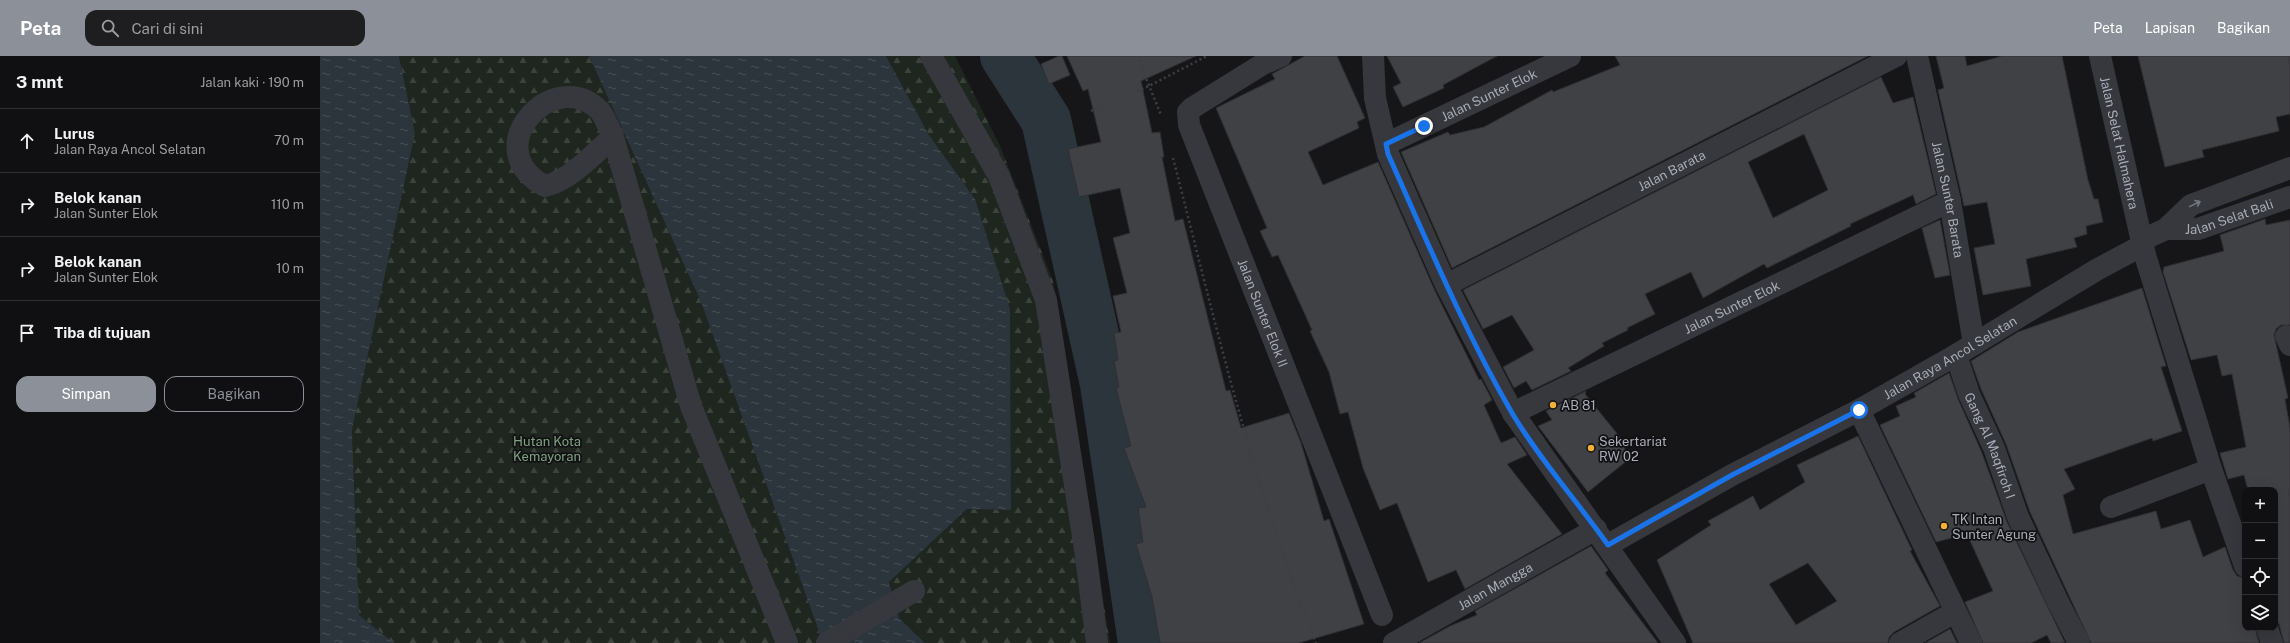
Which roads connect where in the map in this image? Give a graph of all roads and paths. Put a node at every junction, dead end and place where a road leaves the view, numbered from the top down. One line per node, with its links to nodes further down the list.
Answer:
1 (931, 56): 36 (street)
2 (1137, 56): 10 (path)
3 (1207, 56): 10 (path)
4 (1373, 56): 14 (street)
5 (1570, 56): 14 (street, Jalan Sunter Elok)
6 (1896, 56): 21 (street, Jalan Barata)
7 (1917, 56): 18 (street, Jalan Sunter Barata)
8 (2100, 56): 20 (street, Jalan Selat Halmahera)
9 (1268, 59): 32 (street, Jalan Sunter Elok II)
10 (1149, 86): 11 (path); 12 (path)
11 (1091, 111)
12 (1162, 117)
13 (613, 137): 13 (street); 34 (street)
14 (1386, 144): 21 (street)
15 (1172, 156): 37 (path)
16 (2290, 168): 19 (street, Jalan Selat Bali, one-way to 16)
17 (2290, 197): 19 (street, Jalan Selat Bali)
18 (1950, 201): 22 (street, Jalan Sunter Barata); 25 (street, Jalan Sunter Elok)
19 (2166, 230): 20 (street, Jalan Selat Bali)
20 (2141, 238): 22 (street, Jalan Raya Ancol Selatan); 26 (street)
21 (1446, 285): 25 (street)
22 (1974, 344): 23 (street, Jalan Raya Ancol Selatan)
23 (1956, 355): 24 (street, Jalan Raya Ancol Selatan); 42 (street, Gang Al Maqfiroh I)
24 (1859, 410): 28 (street, Jalan Raya Ancol Selatan); 31 (street)
25 (1513, 413): 28 (street)
26 (2211, 469): 27 (street); 29 (street)
27 (2111, 507)
28 (1602, 537): 38 (street, Jalan Mangga); 39 (street)
29 (2243, 559)
30 (905, 596): 35 (street)
31 (1955, 612): 40 (street); 41 (street)
32 (1382, 615)
33 (2268, 631): 43 (street)
34 (787, 643)
35 (827, 643)
36 (1096, 643)
37 (1316, 643)
38 (1394, 643)
39 (1675, 643)
40 (1900, 643)
41 (1971, 643)
42 (2079, 643)
43 (2272, 643)

